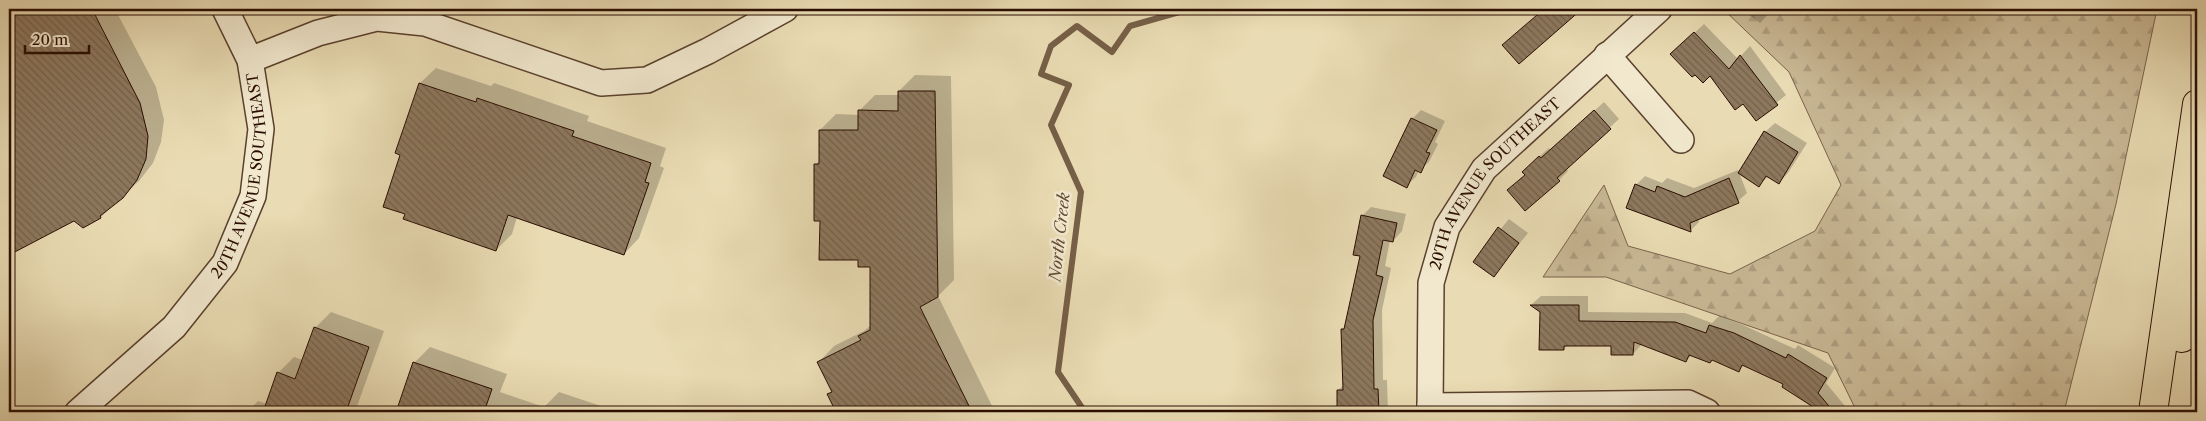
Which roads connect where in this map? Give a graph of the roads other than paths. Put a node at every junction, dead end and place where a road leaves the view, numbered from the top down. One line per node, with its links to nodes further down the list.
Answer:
1 (225, 9): 5 (street)
2 (785, 9): 5 (street, 20TH AVENUE SOUTHEAST)
3 (1659, 9): 4 (street, 20TH AVENUE SOUTHEAST)
4 (1607, 55): 7 (street); 9 (street, 20TH AVENUE SOUTHEAST)
5 (250, 60): 10 (street, 20TH AVENUE SOUTHEAST)
6 (2197, 104): 12 (highway)
7 (1681, 140)
8 (2197, 245): 13 (highway)
9 (1430, 409): 11 (street)
10 (78, 412)
11 (1707, 412)
12 (2153, 412)
13 (2171, 412)

